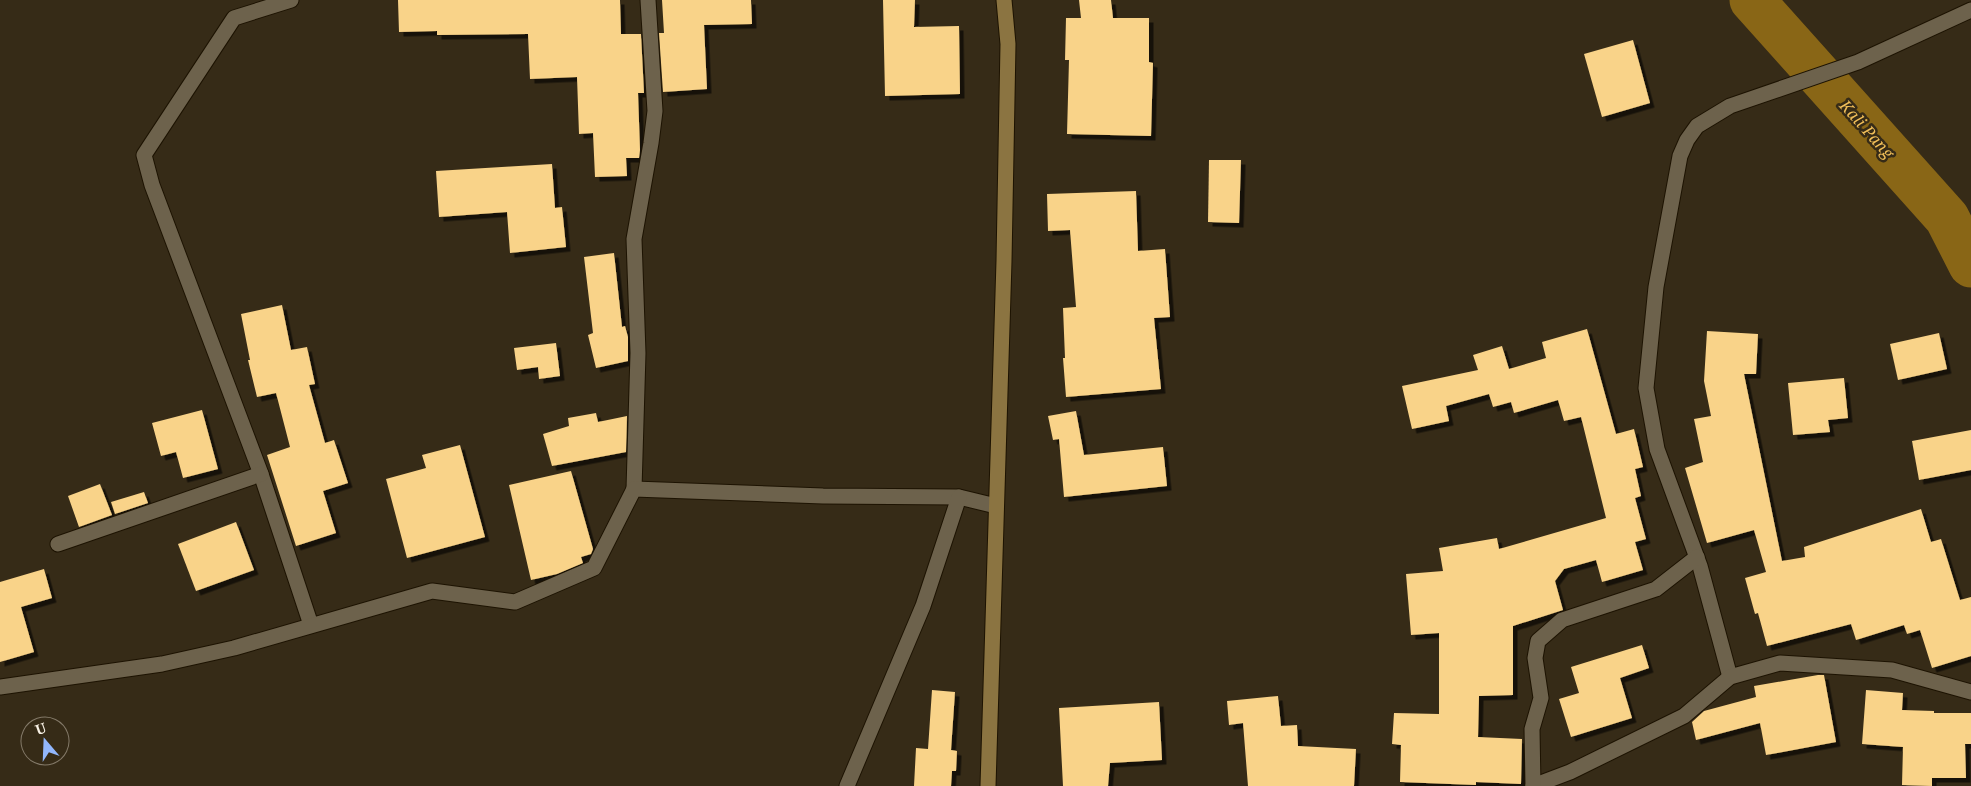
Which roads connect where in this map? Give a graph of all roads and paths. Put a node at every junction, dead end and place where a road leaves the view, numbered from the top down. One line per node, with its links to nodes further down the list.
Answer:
1 (291, 0): 5 (street)
2 (648, 0): 6 (street)
3 (1004, 0): 8 (street)
4 (1971, 10): 10 (street)
5 (261, 474): 9 (street); 11 (street)
6 (634, 489): 7 (street); 11 (street)
7 (959, 497): 8 (street); 15 (street)
8 (996, 506): 16 (street)
9 (58, 544)
10 (1697, 556): 12 (street); 17 (street)
11 (311, 625): 13 (street)
12 (1730, 677): 14 (street); 17 (street)
13 (0, 687)
14 (1971, 692)
15 (847, 786)
16 (988, 786)
17 (1533, 786)

